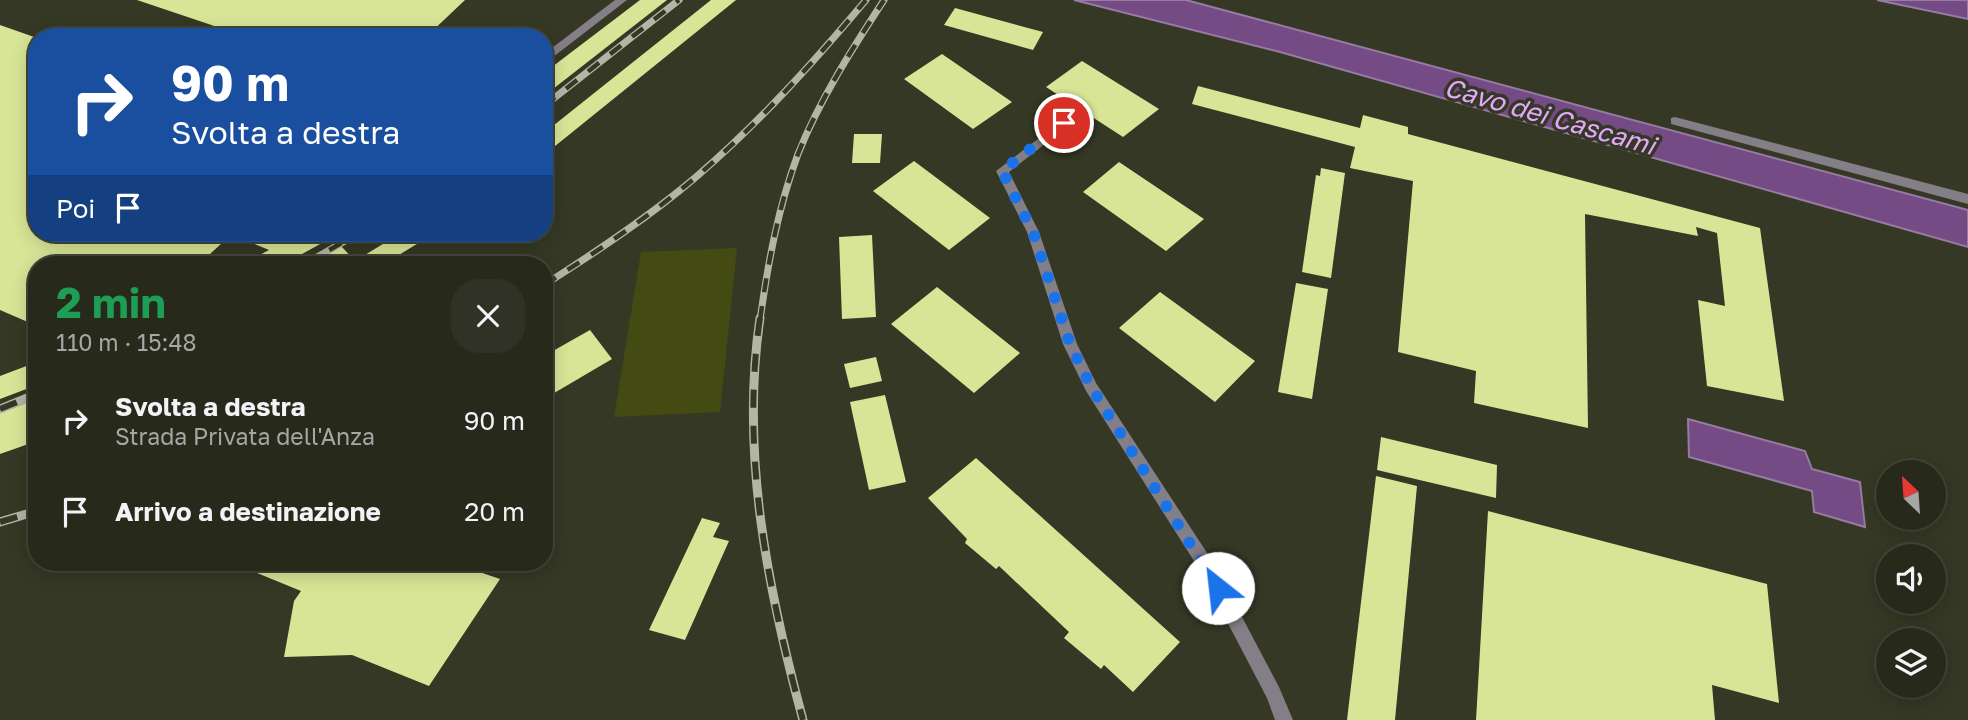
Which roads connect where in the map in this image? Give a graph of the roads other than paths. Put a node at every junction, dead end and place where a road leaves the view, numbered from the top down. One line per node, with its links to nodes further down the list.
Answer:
1 (622, 0): 2 (street)
2 (553, 53)
3 (1675, 121): 5 (street)
4 (1064, 123): 6 (street)
5 (1968, 199)
6 (1284, 720)

